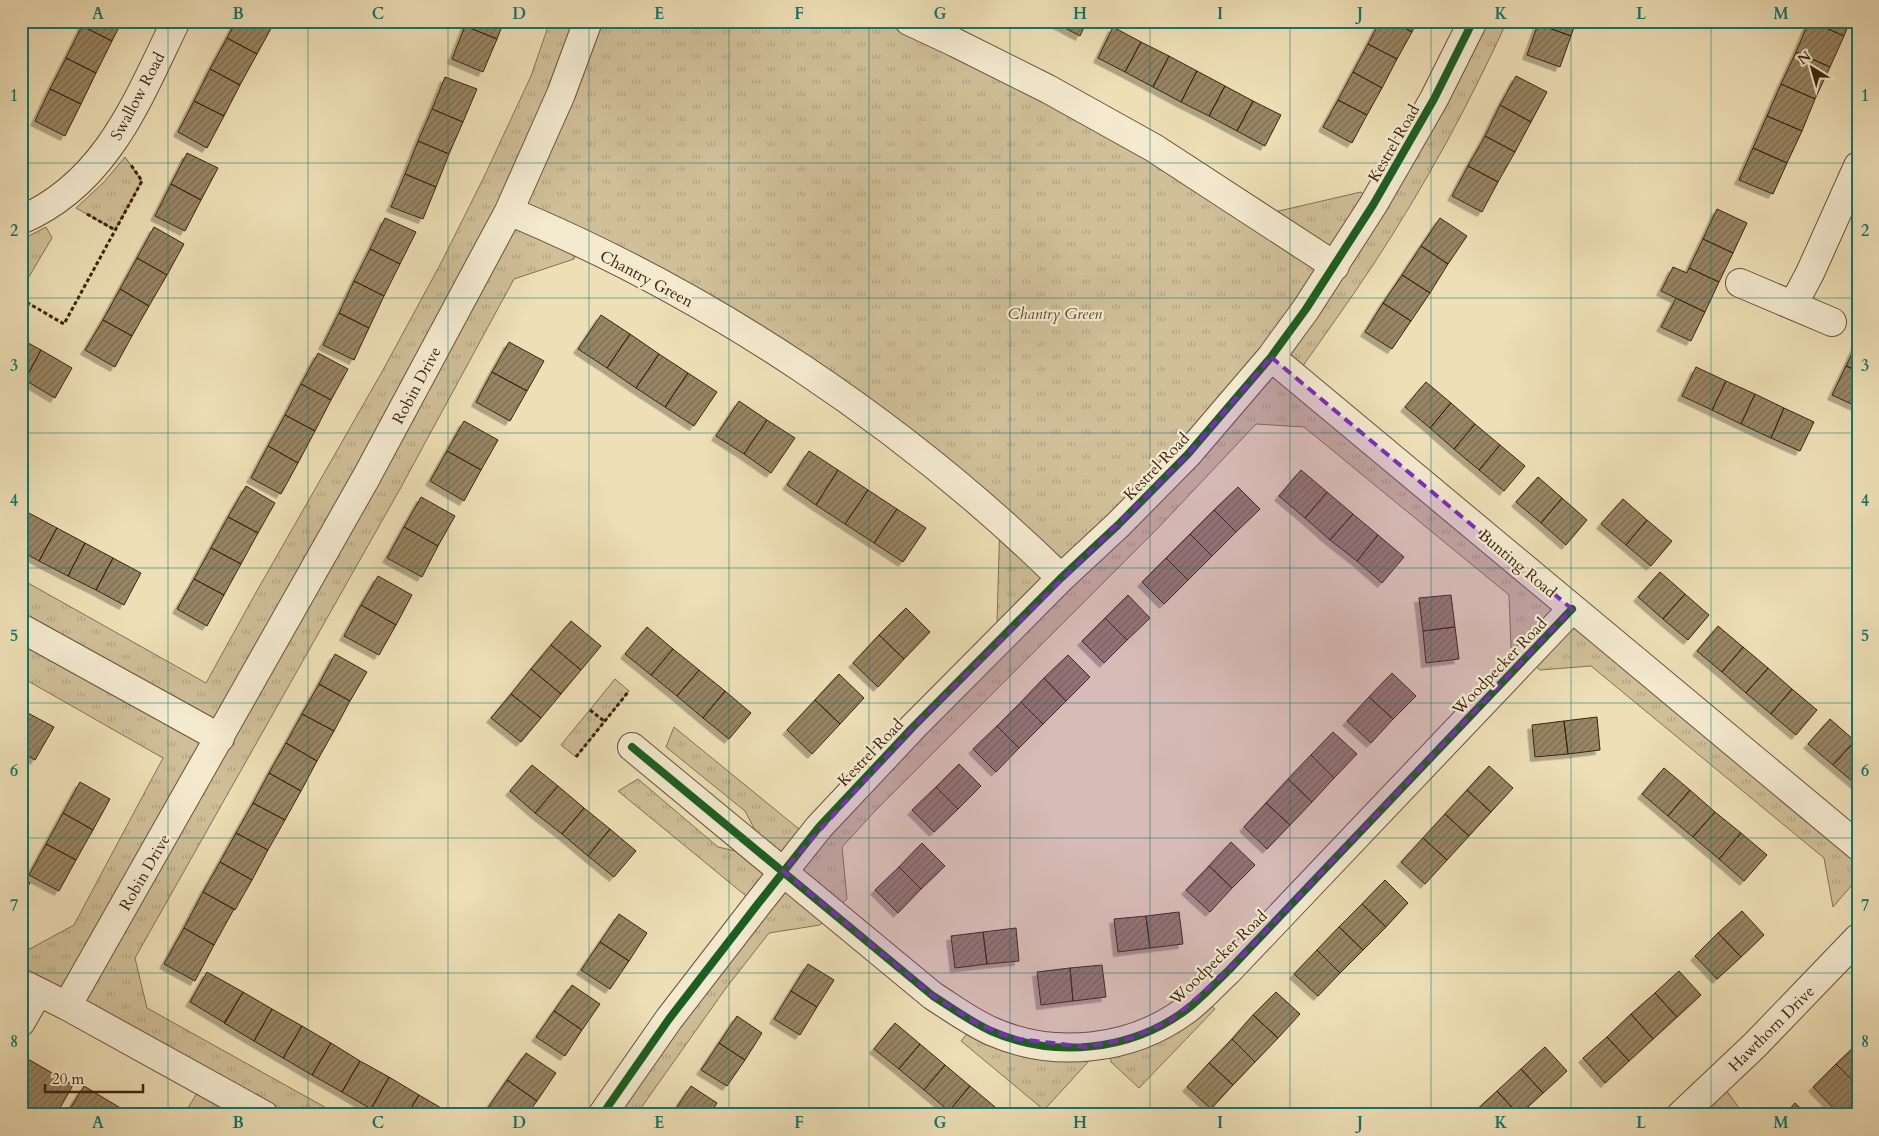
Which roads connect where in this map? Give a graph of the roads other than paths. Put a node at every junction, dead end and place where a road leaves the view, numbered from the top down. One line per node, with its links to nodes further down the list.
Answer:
1 (176, 21): 7 (street, Swallow Road)
2 (588, 21): 6 (street, Robin Drive)
3 (908, 21): 8 (street)
4 (1473, 21): 8 (street, Kestrel Road)
5 (1858, 166): 10 (street)
6 (508, 210): 13 (street, Chantry Green); 16 (street, Robin Drive)
7 (21, 220)
8 (1335, 266): 12 (street, Kestrel Road)
9 (1740, 283): 10 (street)
10 (1794, 305): 11 (street)
11 (1832, 322)
12 (1271, 357): 13 (street, Kestrel Road); 14 (street, Bunting Road)
13 (1061, 578): 19 (street, Kestrel Road)
14 (1572, 609): 18 (street, Bunting Road); 19 (street, Woodpecker Road)
15 (21, 628): 16 (street)
16 (220, 738): 22 (street, Robin Drive)
17 (632, 747): 19 (street)
18 (1858, 846)
19 (783, 871): 25 (street, Kestrel Road)
20 (1858, 938): 26 (street, Hawthorn Drive)
21 (30, 988): 22 (street); 23 (street)
22 (67, 1006): 24 (street)
23 (21, 1022)
24 (264, 1115)
25 (602, 1115)
26 (1680, 1115)

